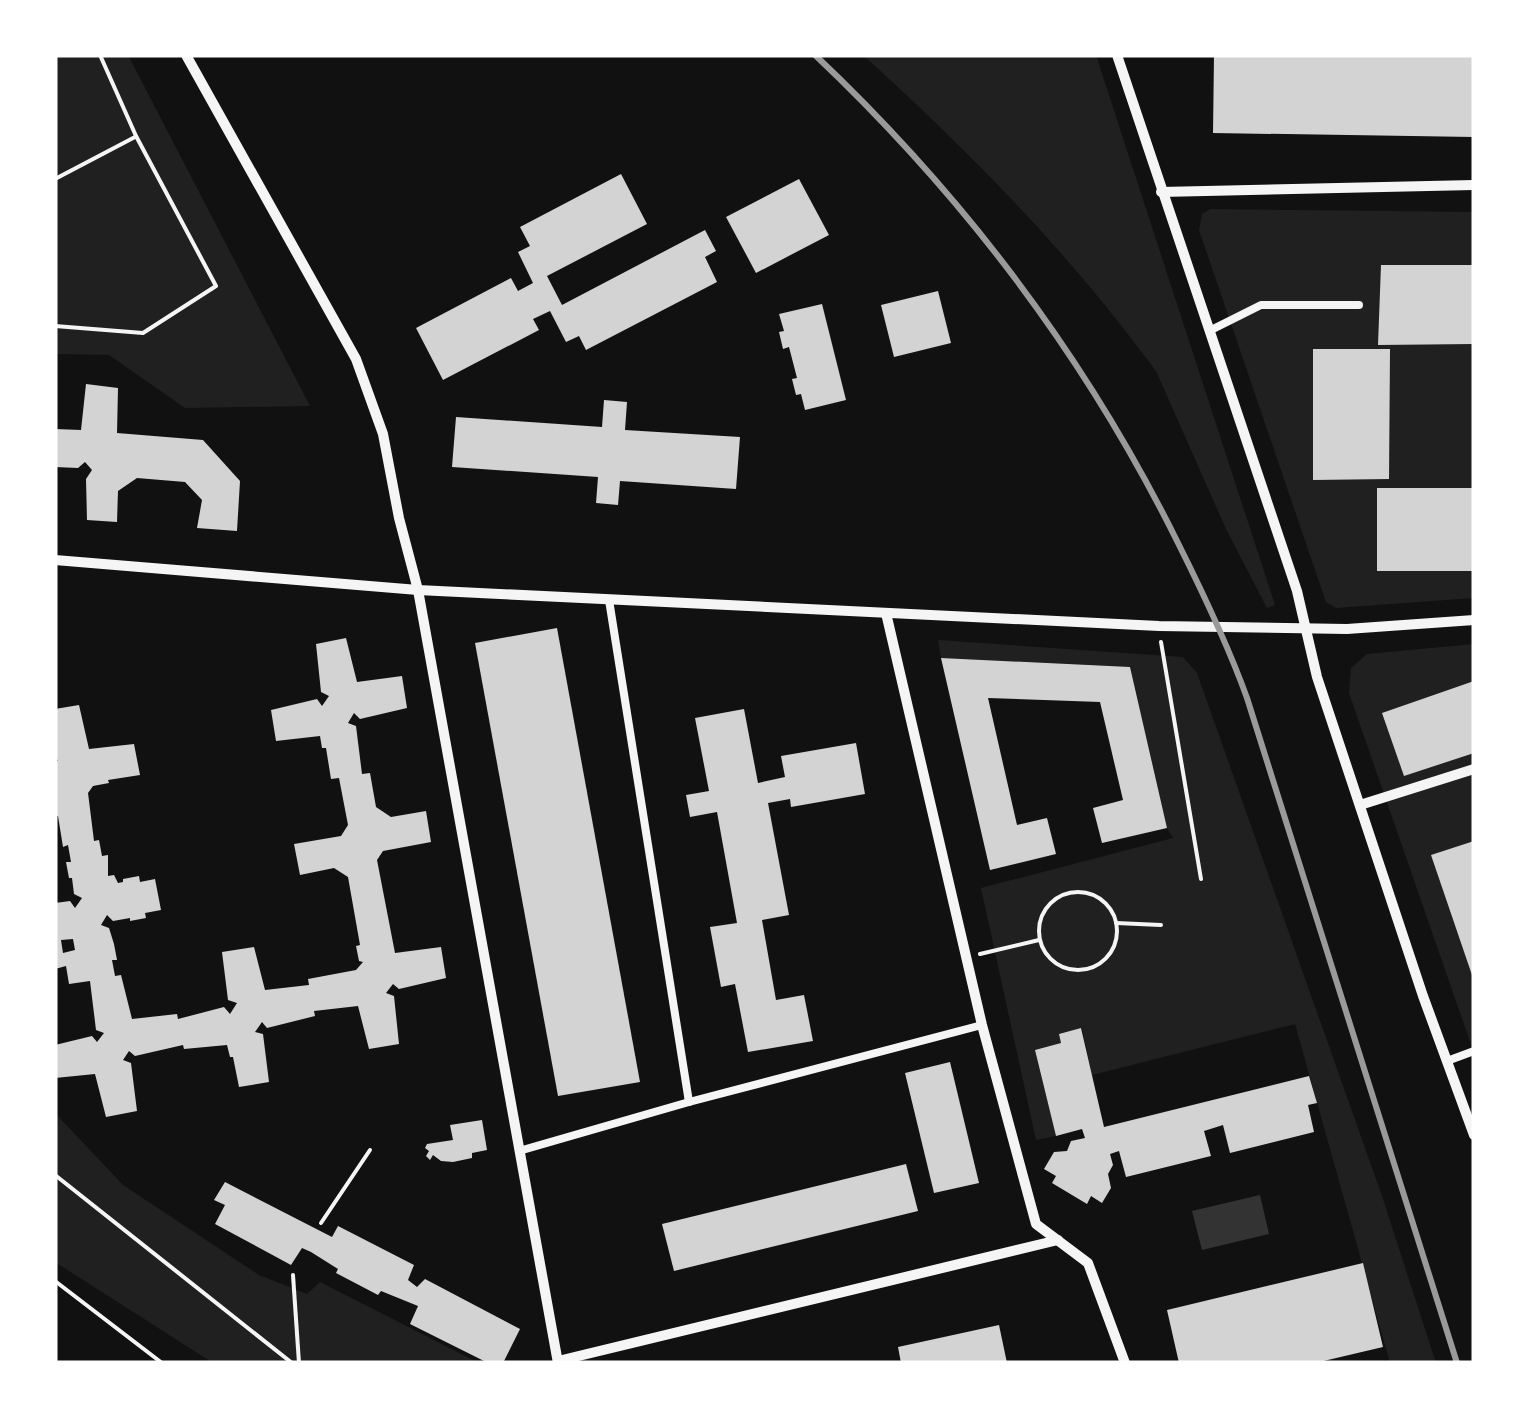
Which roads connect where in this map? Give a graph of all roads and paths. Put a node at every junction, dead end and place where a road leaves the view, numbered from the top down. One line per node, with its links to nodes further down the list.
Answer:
1 (100, 55): 4 (path)
2 (186, 55): 12 (street)
3 (1117, 55): 7 (street)
4 (136, 136): 5 (path); 9 (path)
5 (55, 178)
6 (1474, 185): 7 (street)
7 (1162, 192): 10 (street)
8 (1359, 305): 10 (street)
9 (55, 326)
10 (1209, 331): 17 (street)
11 (55, 560): 12 (street)
12 (418, 590): 13 (street); 31 (street)
13 (609, 600): 14 (street); 28 (street)
14 (886, 613): 16 (street); 24 (street)
15 (1474, 620): 17 (street)
16 (1158, 626): 17 (street); 20 (path)
17 (1304, 628): 19 (street)
18 (1474, 769): 19 (street)
19 (1360, 805): 27 (street)
20 (1201, 879)
21 (1116, 923): 22 (path); 23 (path); 23 (path)
22 (1161, 925)
23 (1040, 940): 24 (path)
24 (966, 958): 25 (street)
25 (982, 1025): 28 (street); 34 (street)
26 (1474, 1052): 27 (street)
27 (1447, 1061): 29 (street)
28 (689, 1102): 31 (street)
29 (1474, 1136)
30 (370, 1150): 33 (path)
31 (519, 1151): 37 (street)
32 (55, 1175): 39 (path)
33 (321, 1223)
34 (1058, 1240): 37 (street); 41 (street)
35 (293, 1276): 40 (path)
36 (55, 1281): 38 (path)
37 (558, 1362)
38 (162, 1363)
39 (292, 1363)
40 (299, 1363)
41 (1125, 1363)

